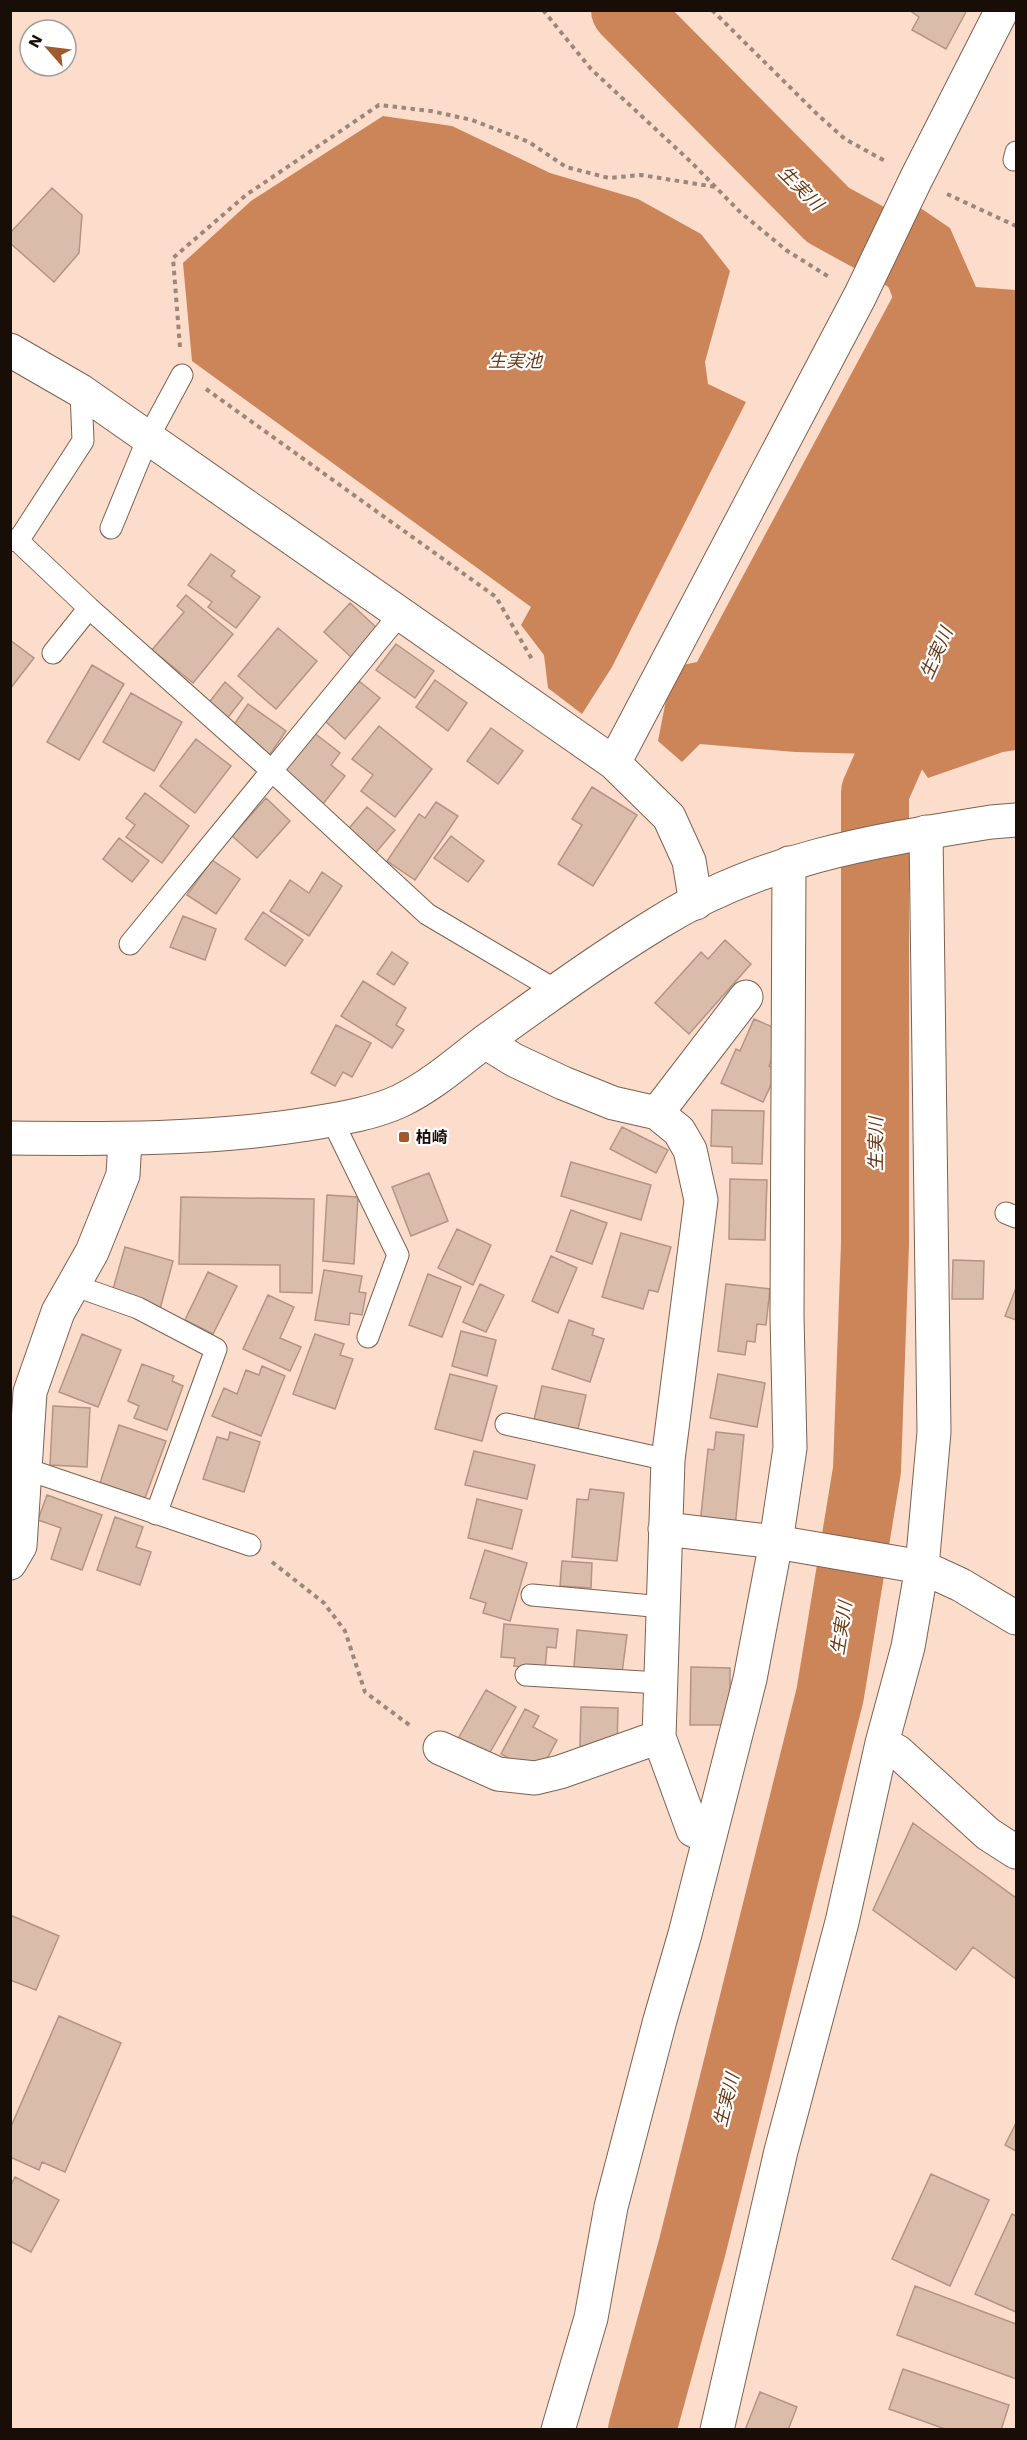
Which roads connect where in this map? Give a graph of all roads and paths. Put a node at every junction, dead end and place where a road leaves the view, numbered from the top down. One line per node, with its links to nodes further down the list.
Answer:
1 (543, 10): 4 (path)
2 (712, 10): 5 (path)
3 (1002, 10): 5 (street)
4 (716, 188): 7 (path); 9 (path)
5 (912, 188): 6 (path); 7 (street)
6 (1017, 226)
7 (865, 288): 18 (street)
8 (10, 350): 10 (street)
9 (182, 375): 11 (lane); 17 (path)
10 (81, 392): 11 (street); 13 (lane)
11 (148, 438): 12 (lane); 15 (street)
12 (111, 528)
13 (14, 541): 14 (lane)
14 (89, 608): 16 (lane); 19 (lane)
15 (400, 614): 17 (street); 19 (lane)
16 (53, 653)
17 (533, 707): 18 (street)
18 (614, 763): 23 (street)
19 (272, 771): 24 (lane); 25 (lane)
20 (1017, 820): 21 (street)
21 (927, 832): 22 (street); 43 (street)
22 (789, 863): 23 (street); 40 (street)
23 (696, 903): 25 (street)
24 (130, 944)
25 (557, 991): 27 (street)
26 (747, 997): 28 (street)
27 (485, 1042): 28 (street); 29 (street)
28 (657, 1113): 36 (street)
29 (332, 1120): 31 (street); 33 (lane)
30 (10, 1138): 31 (street)
31 (125, 1140): 32 (street)
32 (73, 1285): 34 (street); 38 (lane)
33 (368, 1337)
34 (20, 1392): 37 (street)
35 (506, 1424): 36 (lane)
36 (668, 1460): 39 (street)
37 (26, 1469): 38 (lane); 42 (street)
38 (156, 1514): 41 (lane)
39 (665, 1529): 40 (street); 45 (street)
40 (776, 1542): 43 (street); 52 (street)
41 (250, 1545): 51 (path)
42 (10, 1563)
43 (922, 1567): 46 (street); 50 (street)
44 (532, 1595): 45 (lane)
45 (663, 1607): 48 (street)
46 (1017, 1618)
47 (525, 1675): 48 (lane)
48 (660, 1683): 49 (street)
49 (658, 1737): 51 (street); 52 (street)
50 (882, 1743): 53 (street); 55 (street)
51 (440, 1748)
52 (708, 1838): 54 (street)
53 (1017, 1852)
54 (558, 2430)
55 (717, 2430)

